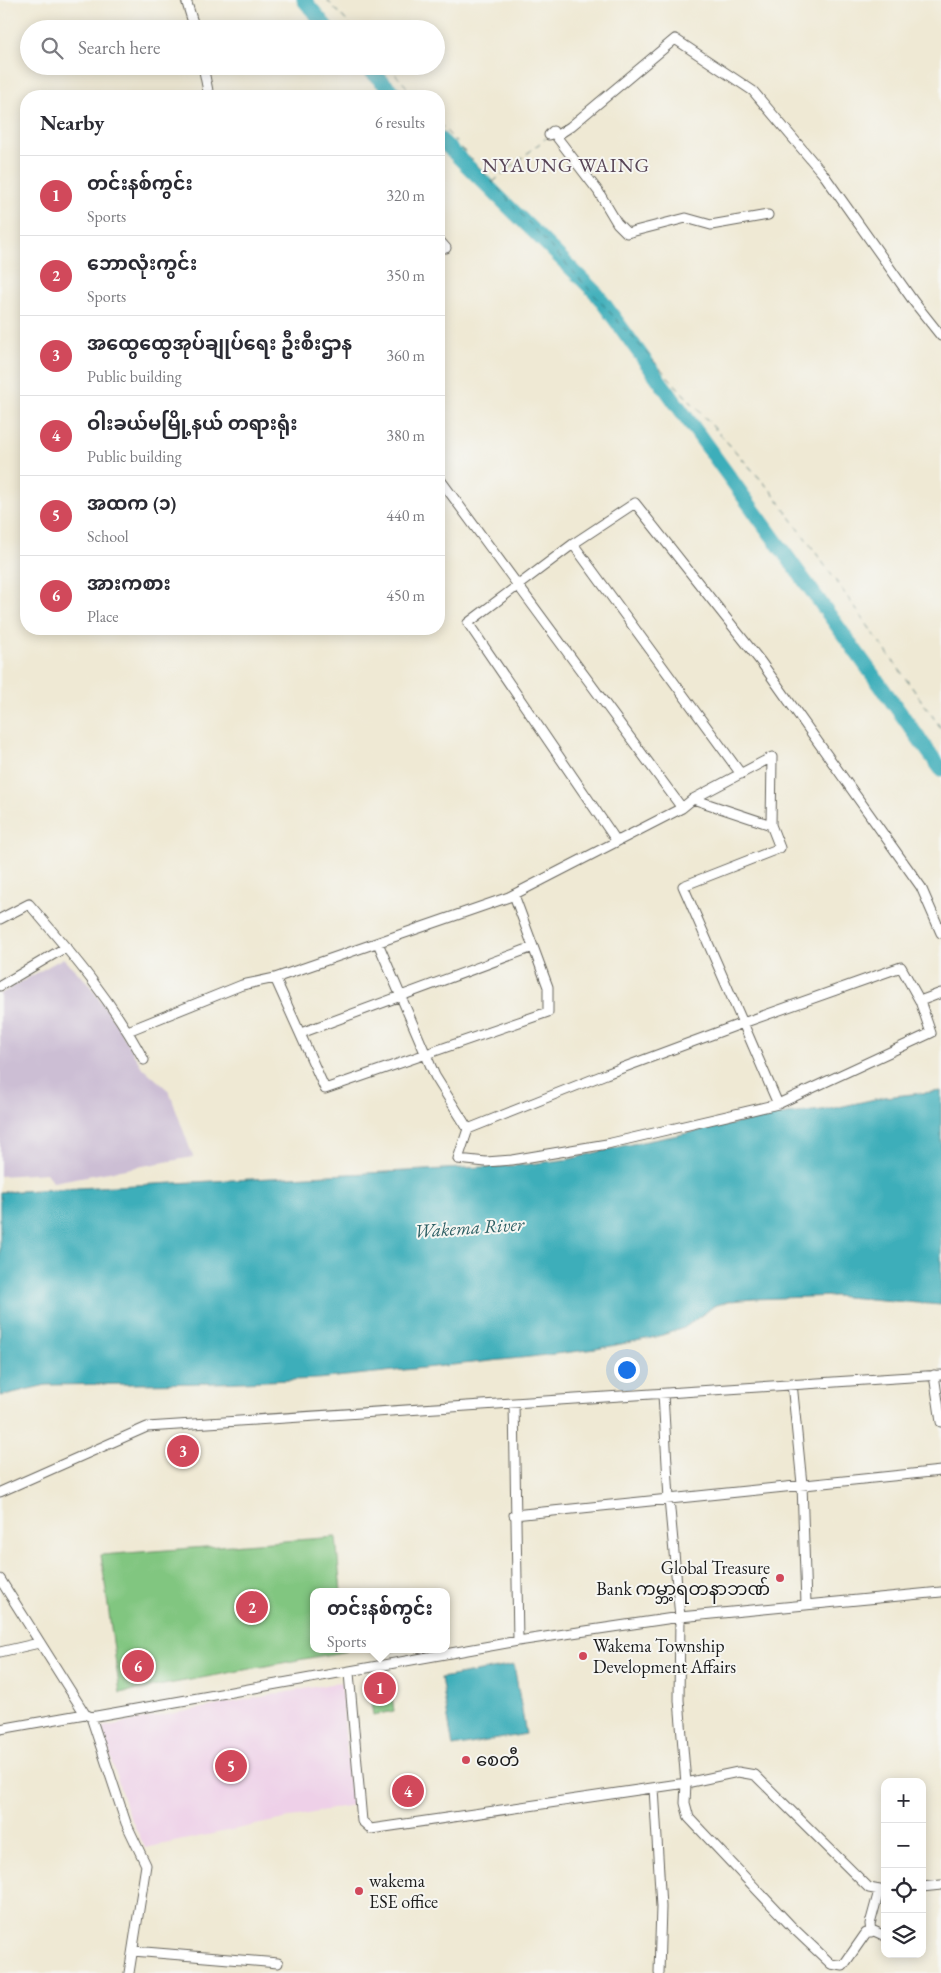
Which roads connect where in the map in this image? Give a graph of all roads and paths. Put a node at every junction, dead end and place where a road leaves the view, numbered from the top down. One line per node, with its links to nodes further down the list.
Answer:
1 (186, 0): 2 (street)
2 (192, 20)
3 (205, 75): 4 (street)
4 (208, 90)
5 (768, 215): 6 (street)
6 (941, 336)
7 (445, 486): 9 (street)
8 (573, 544): 9 (street); 10 (street); 17 (street)
9 (519, 586): 12 (street); 14 (street)
10 (740, 774): 11 (street); 13 (street)
11 (693, 799): 12 (street); 13 (street)
12 (682, 808): 14 (street)
13 (771, 825): 26 (street)
14 (616, 840): 15 (street)
15 (514, 895): 18 (street); 20 (street)
16 (0, 919): 19 (street)
17 (941, 933)
18 (378, 943): 21 (street); 24 (street)
19 (66, 947): 22 (street); 27 (street)
20 (533, 947): 24 (street); 29 (street)
21 (275, 978): 27 (street); 28 (street)
22 (0, 986)
23 (941, 993): 25 (street)
24 (401, 997): 28 (street); 29 (street)
25 (920, 1001): 26 (street); 31 (street)
26 (743, 1023): 31 (street); 32 (street)
27 (128, 1031): 30 (street)
28 (301, 1033): 29 (street)
29 (426, 1054): 32 (street)
30 (144, 1060)
31 (778, 1104): 32 (street)
32 (468, 1129)
33 (938, 1375): 34 (street); 37 (street)
34 (792, 1383): 35 (street); 39 (street)
35 (663, 1394): 36 (street); 41 (street)
36 (514, 1402): 40 (street); 42 (street)
37 (941, 1422)
38 (941, 1471): 39 (street)
39 (802, 1484): 41 (street); 45 (street)
40 (0, 1492)
41 (669, 1499): 42 (street); 46 (street)
42 (514, 1515): 47 (street)
43 (0, 1579): 48 (street)
44 (941, 1592): 45 (street)
45 (806, 1604): 46 (street)
46 (680, 1618): 47 (street); 53 (street)
47 (518, 1641): 50 (street)
48 (39, 1643): 49 (street); 51 (street)
49 (0, 1652)
50 (349, 1673): 51 (street); 54 (street)
51 (88, 1716): 52 (street); 61 (street)
52 (0, 1729)
53 (686, 1783): 54 (street); 57 (street); 59 (street)
54 (654, 1788): 64 (street)
55 (941, 1885): 56 (street)
56 (926, 1887)
57 (881, 1891)
58 (881, 1894): 59 (street)
59 (871, 1932): 60 (street)
60 (881, 1935)
61 (132, 1951): 62 (street); 63 (street)
62 (278, 1963)
63 (129, 1973)
64 (659, 1973)

